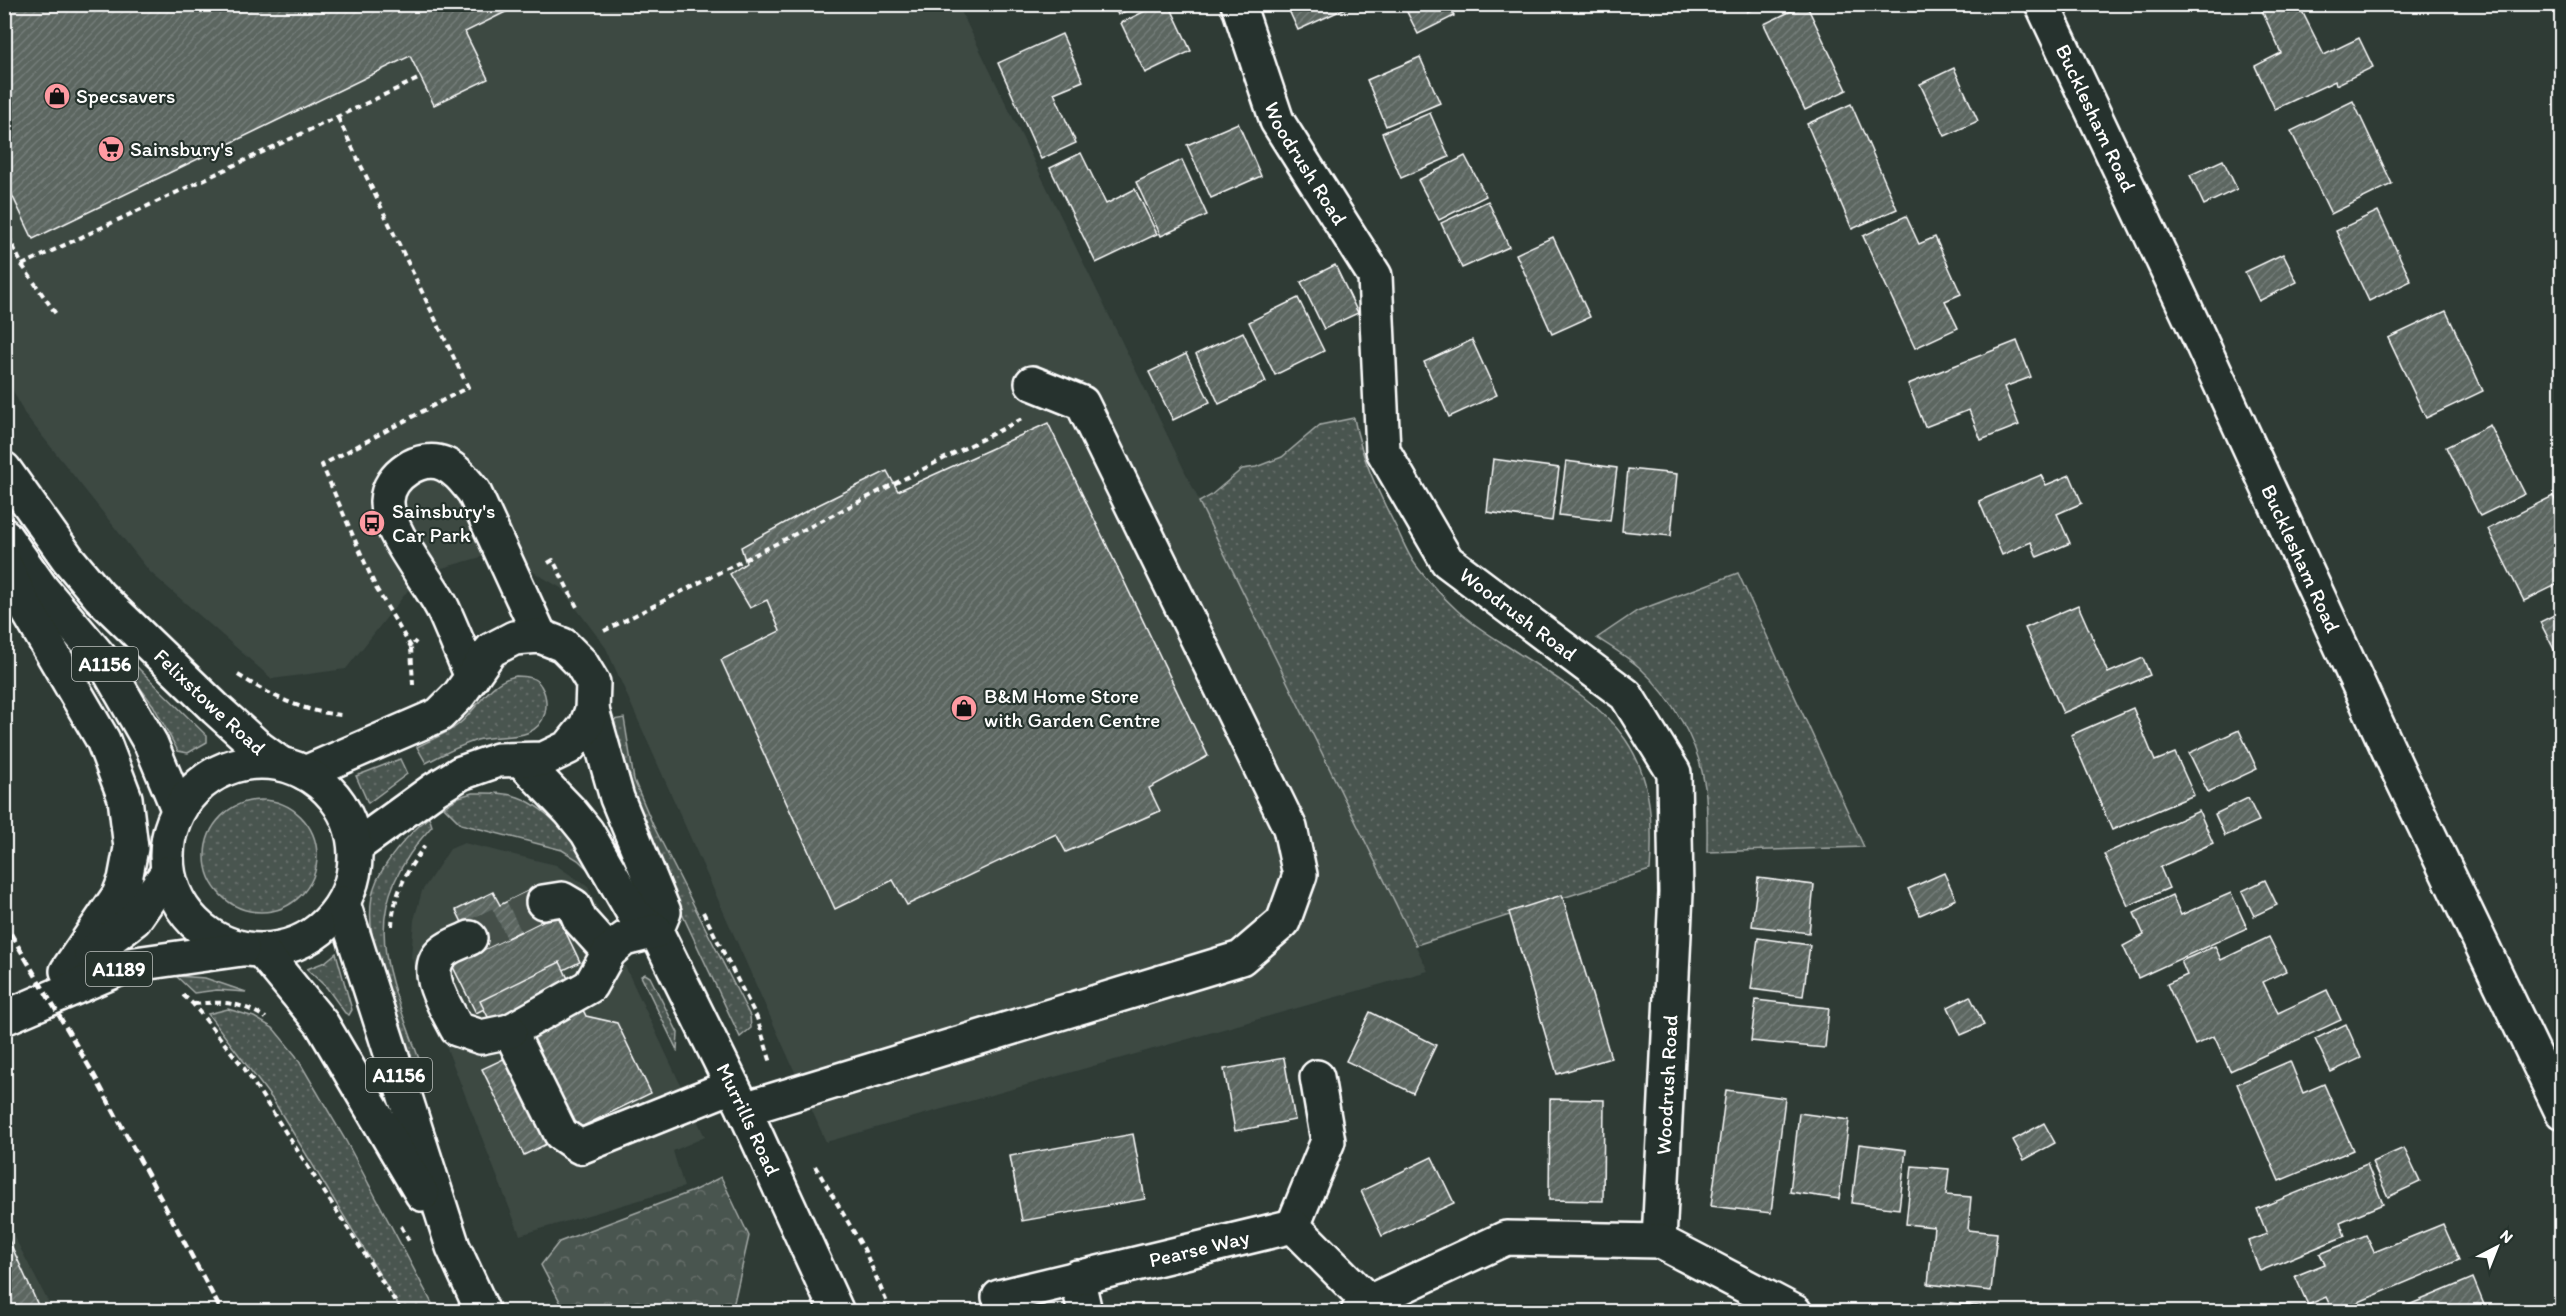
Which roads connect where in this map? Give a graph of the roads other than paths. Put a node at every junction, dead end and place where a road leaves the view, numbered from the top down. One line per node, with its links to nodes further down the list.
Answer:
1 (1238, 4): 28 (street, Woodrush Road)
2 (2042, 4): 26 (street, Bucklesham Road)
3 (1032, 383): 25 (street)
4 (4, 470): 11 (street, Felixstowe Road / A1156)
5 (4, 535): 12 (street, A1156)
6 (4, 563): 21 (street)
7 (551, 640): 8 (street); 8 (street); 9 (street)
8 (472, 676): 11 (street)
9 (592, 710): 10 (street); 17 (street)
10 (521, 760): 13 (street); 17 (street, Murrills Road)
11 (293, 769): 12 (street); 13 (street)
12 (178, 810): 14 (street)
13 (354, 847): 16 (street)
14 (167, 873): 19 (street); 21 (street, A1189)
15 (543, 902): 20 (street)
16 (343, 903): 19 (street); 29 (street, A1156)
17 (656, 931): 20 (street); 25 (street, Murrills Road)
18 (470, 938): 23 (street)
19 (252, 950): 22 (street, A1189); 29 (street, A1156)
20 (609, 952): 23 (street)
21 (67, 971): 22 (street, A1189)
22 (4, 1018)
23 (510, 1031): 25 (street)
24 (1317, 1077): 27 (street)
25 (738, 1098): 34 (street, Murrills Road)
26 (2562, 1112)
27 (1293, 1226): 30 (street, Pearse Way); 32 (street)
28 (1659, 1241): 32 (street); 36 (street)
29 (453, 1247): 33 (street, A1156)
30 (1077, 1277): 31 (street, Pearse Way); 35 (street)
31 (999, 1297)
32 (1364, 1307)
33 (483, 1311)
34 (837, 1311)
35 (1085, 1311)
36 (1795, 1311)

